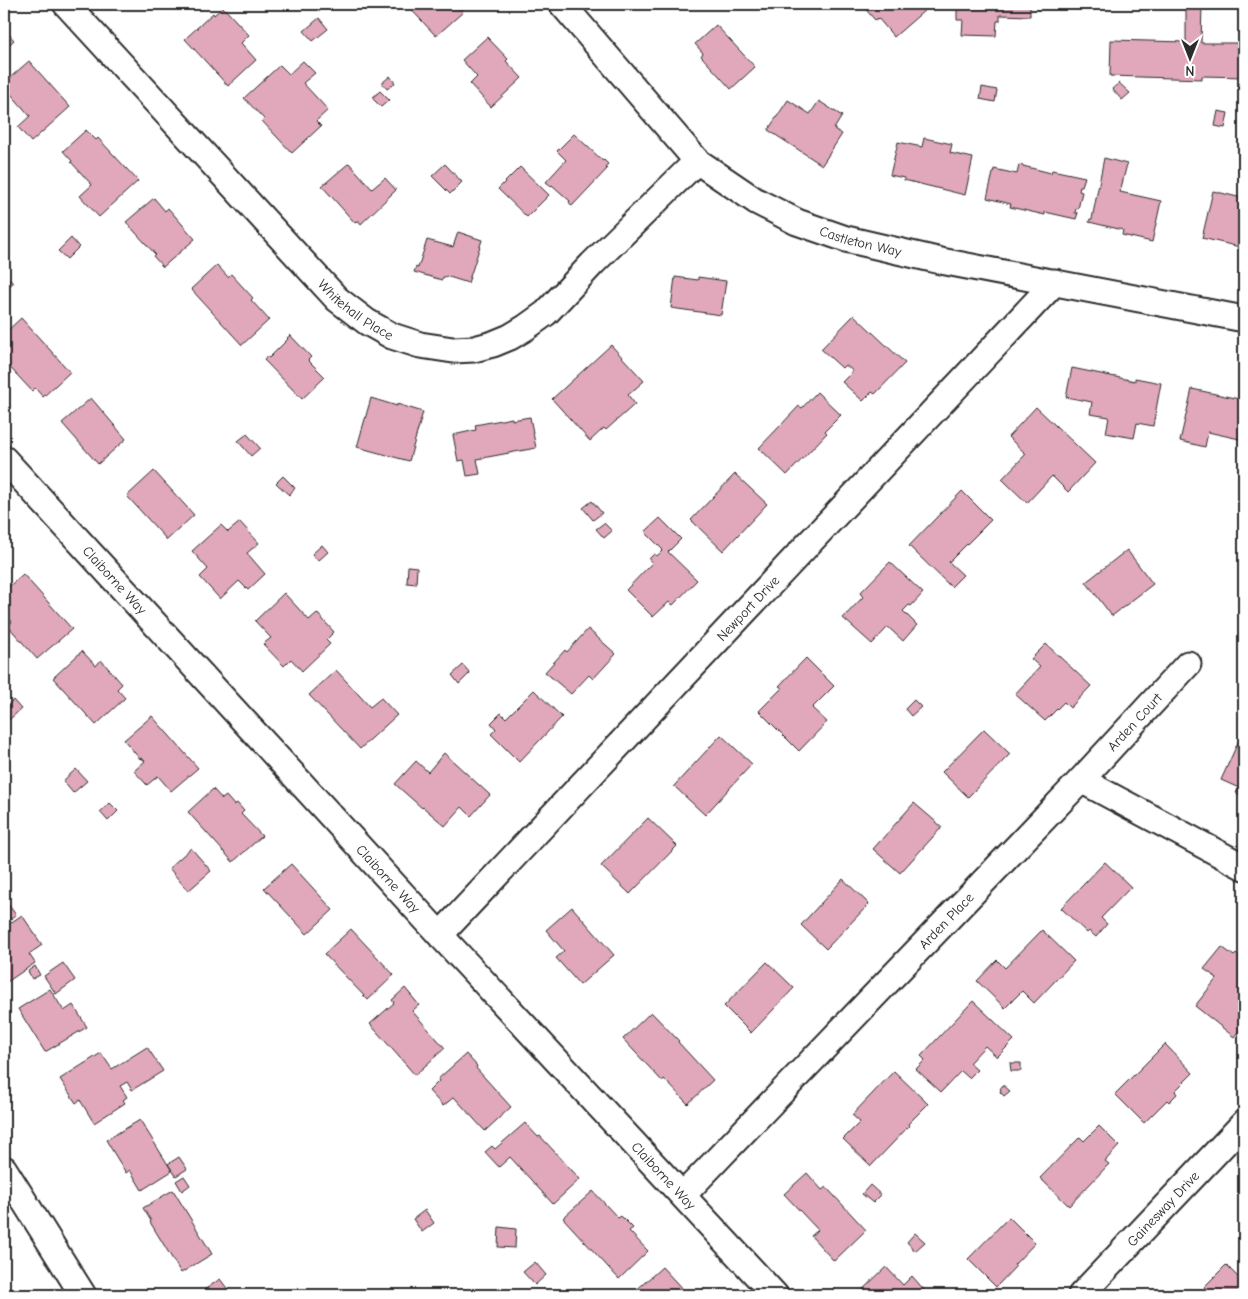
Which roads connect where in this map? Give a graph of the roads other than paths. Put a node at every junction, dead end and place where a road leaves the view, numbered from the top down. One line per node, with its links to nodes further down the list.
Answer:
1 (66, 4): 3 (street, Whitehall Place)
2 (562, 4): 3 (street, Castleton Way)
3 (697, 162): 4 (street, Castleton Way)
4 (1055, 282): 5 (street, Castleton Way); 10 (street, Newport Drive)
5 (1244, 319)
6 (4, 459): 10 (street, Claiborne Way)
7 (1188, 664): 8 (street, Arden Court)
8 (1081, 780): 9 (street); 13 (street, Arden Place)
9 (1244, 867)
10 (440, 935): 13 (street, Claiborne Way)
11 (1244, 1123): 16 (street, Gainesway Drive)
12 (4, 1168): 14 (street)
13 (683, 1195): 15 (street, Claiborne Way)
14 (83, 1295)
15 (775, 1295)
16 (1081, 1295)

